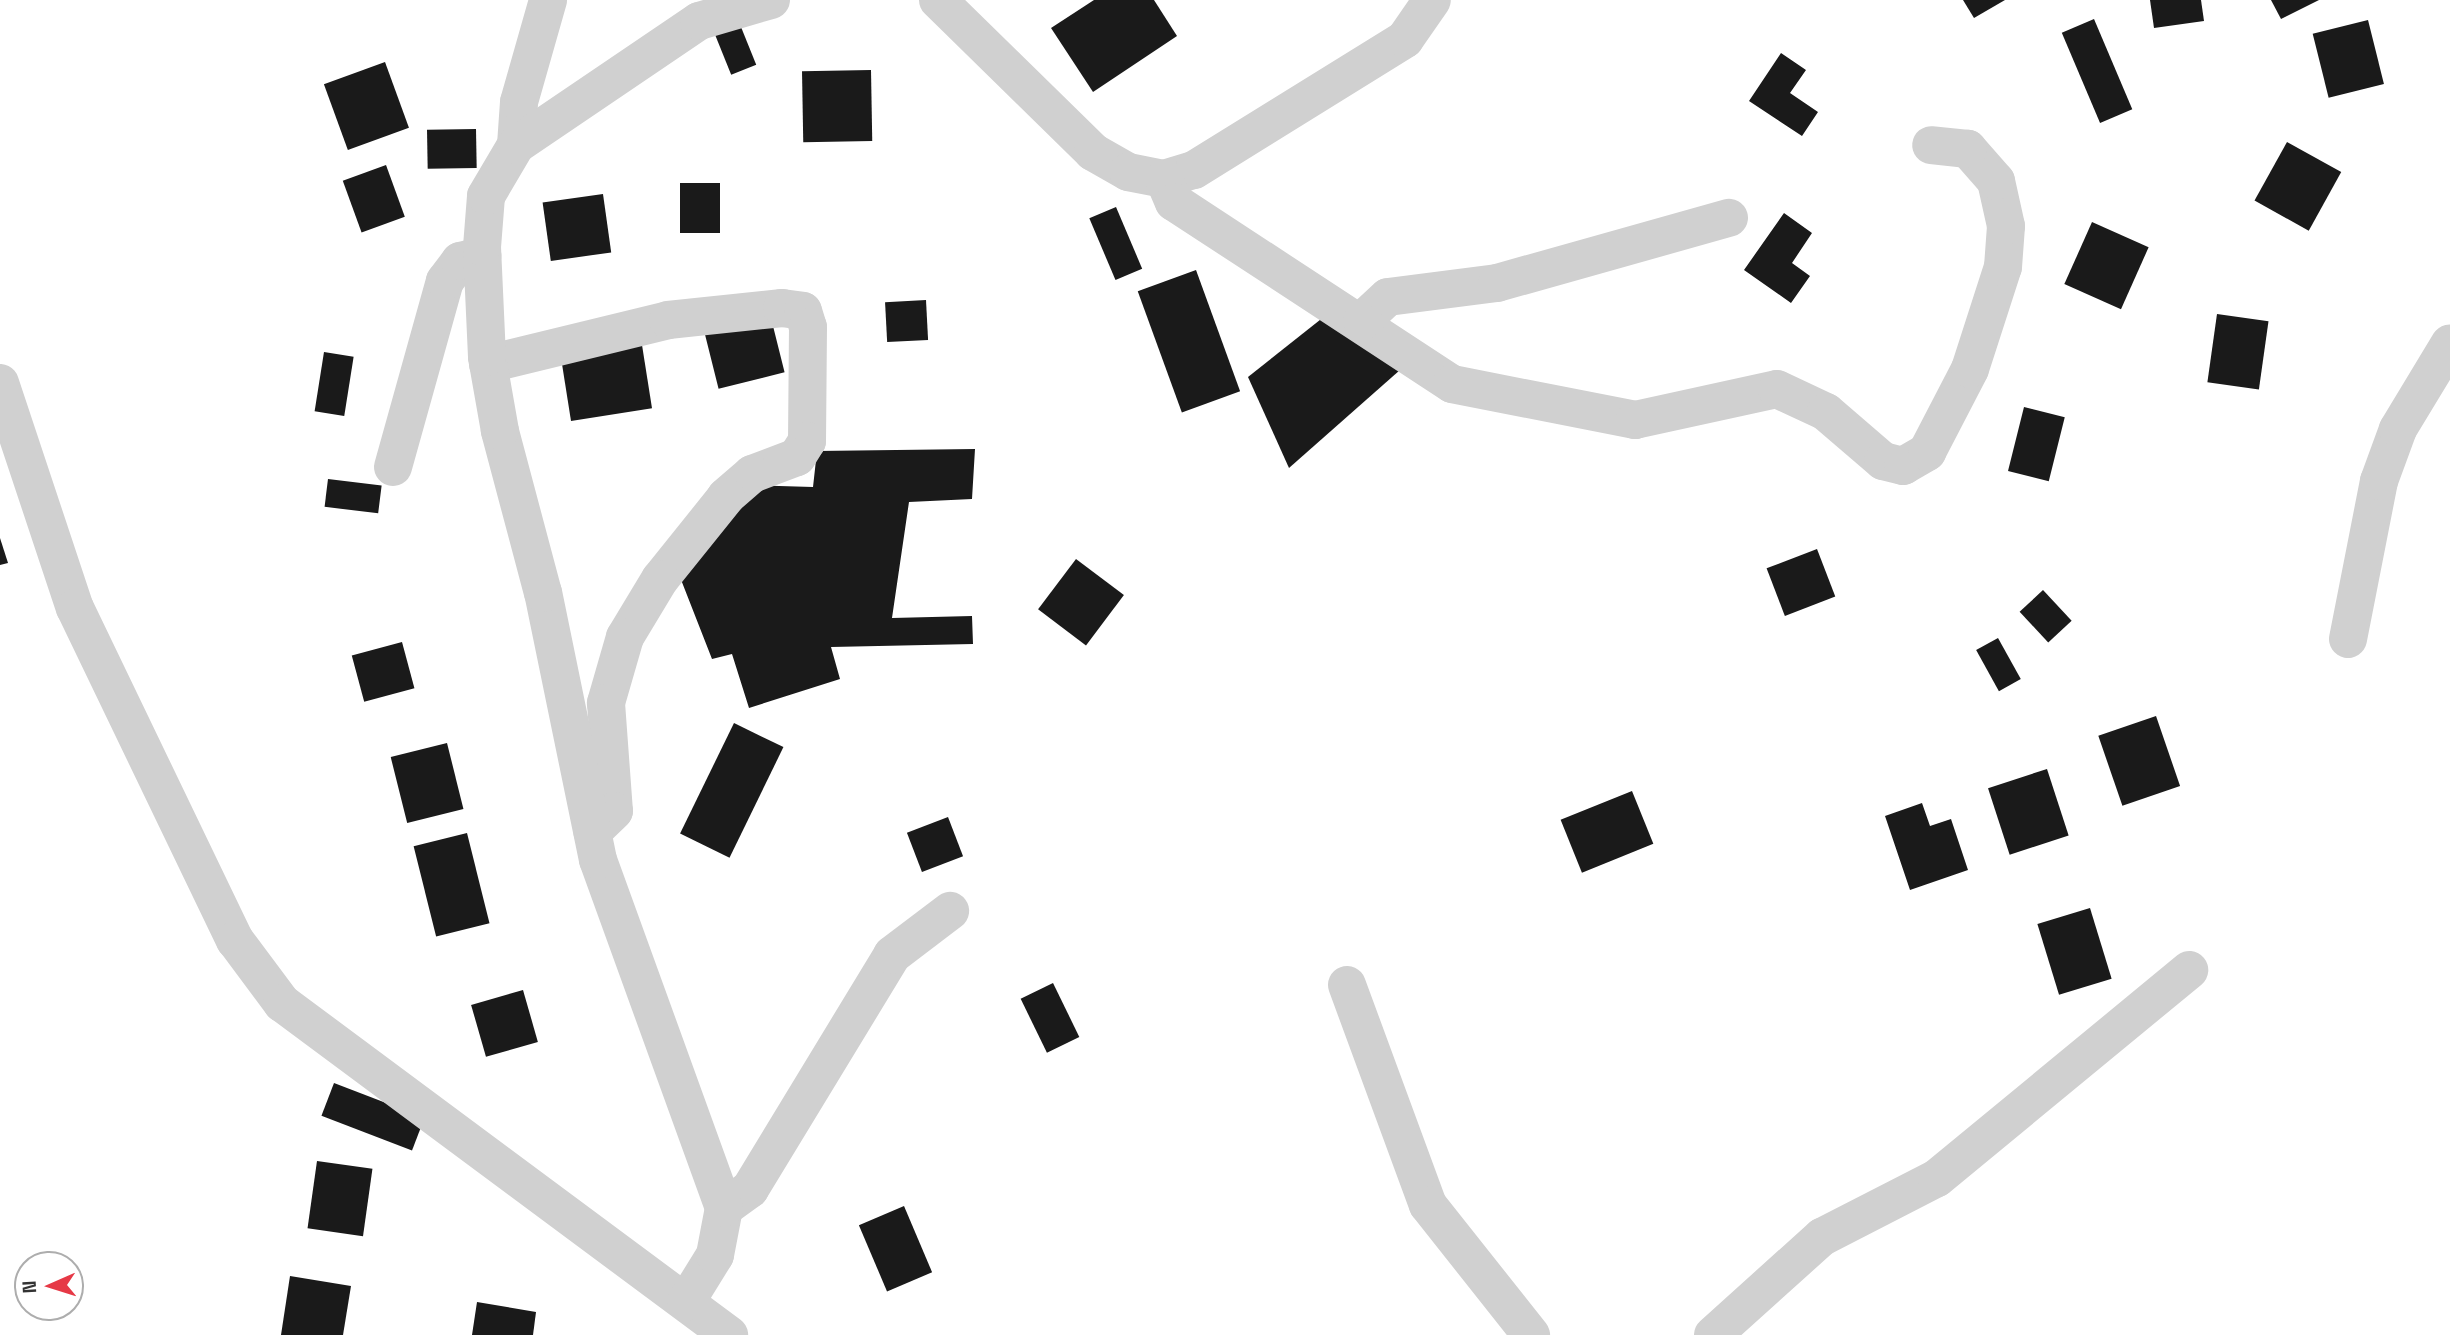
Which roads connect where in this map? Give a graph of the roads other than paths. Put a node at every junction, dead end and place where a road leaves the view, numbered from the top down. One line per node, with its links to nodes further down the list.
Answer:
1 (548, 0): 5 (street)
2 (771, 0): 5 (street)
3 (938, 0): 7 (street)
4 (1432, 0): 7 (street)
5 (516, 145): 9 (street)
6 (1931, 145): 10 (street)
7 (1164, 179): 10 (street)
8 (1729, 218): 10 (street)
9 (482, 256): 12 (street); 14 (street)
10 (1362, 321)
11 (2450, 343): 15 (street)
12 (488, 364): 16 (street); 16 (street)
13 (0, 383): 21 (street)
14 (393, 467)
15 (2348, 639)
16 (592, 832): 20 (street)
17 (950, 911): 20 (street)
18 (2189, 970): 24 (street)
19 (1347, 985): 23 (street)
20 (724, 1208): 21 (street)
21 (686, 1302): 22 (street)
22 (729, 1335)
23 (1531, 1335)
24 (1713, 1335)

